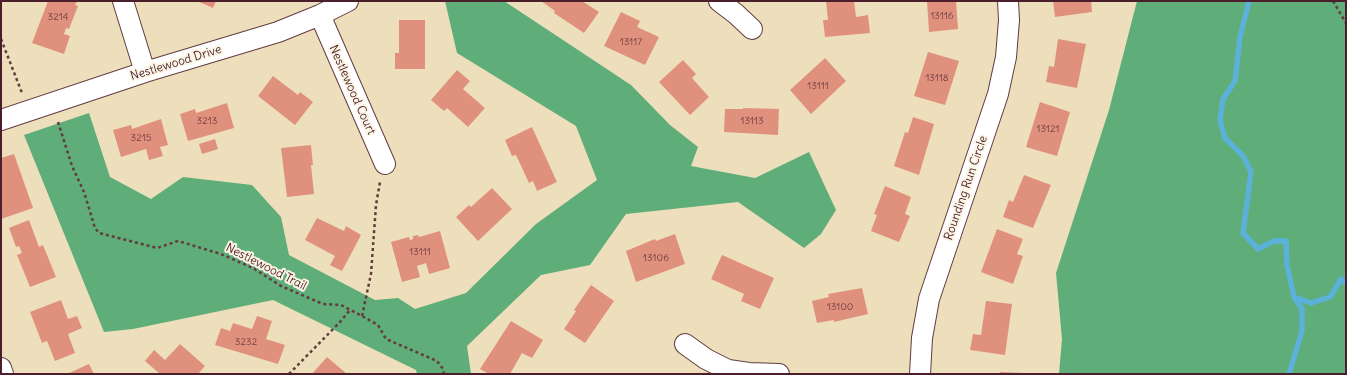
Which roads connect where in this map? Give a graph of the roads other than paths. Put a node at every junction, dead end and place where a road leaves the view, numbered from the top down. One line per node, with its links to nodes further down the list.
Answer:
1 (123, 1): 7 (street)
2 (348, 1): 5 (street, Nestlewood Drive)
3 (718, 1): 6 (street)
4 (1008, 1): 14 (street, Rounding Run Circle)
5 (320, 15): 7 (street, Nestlewood Drive); 9 (street, Nestlewood Court)
6 (752, 29)
7 (145, 72): 8 (street, Nestlewood Drive)
8 (1, 120)
9 (385, 164)
10 (686, 344): 13 (street)
11 (1, 368): 12 (street)
12 (3, 374)
13 (779, 374)
14 (920, 374)

